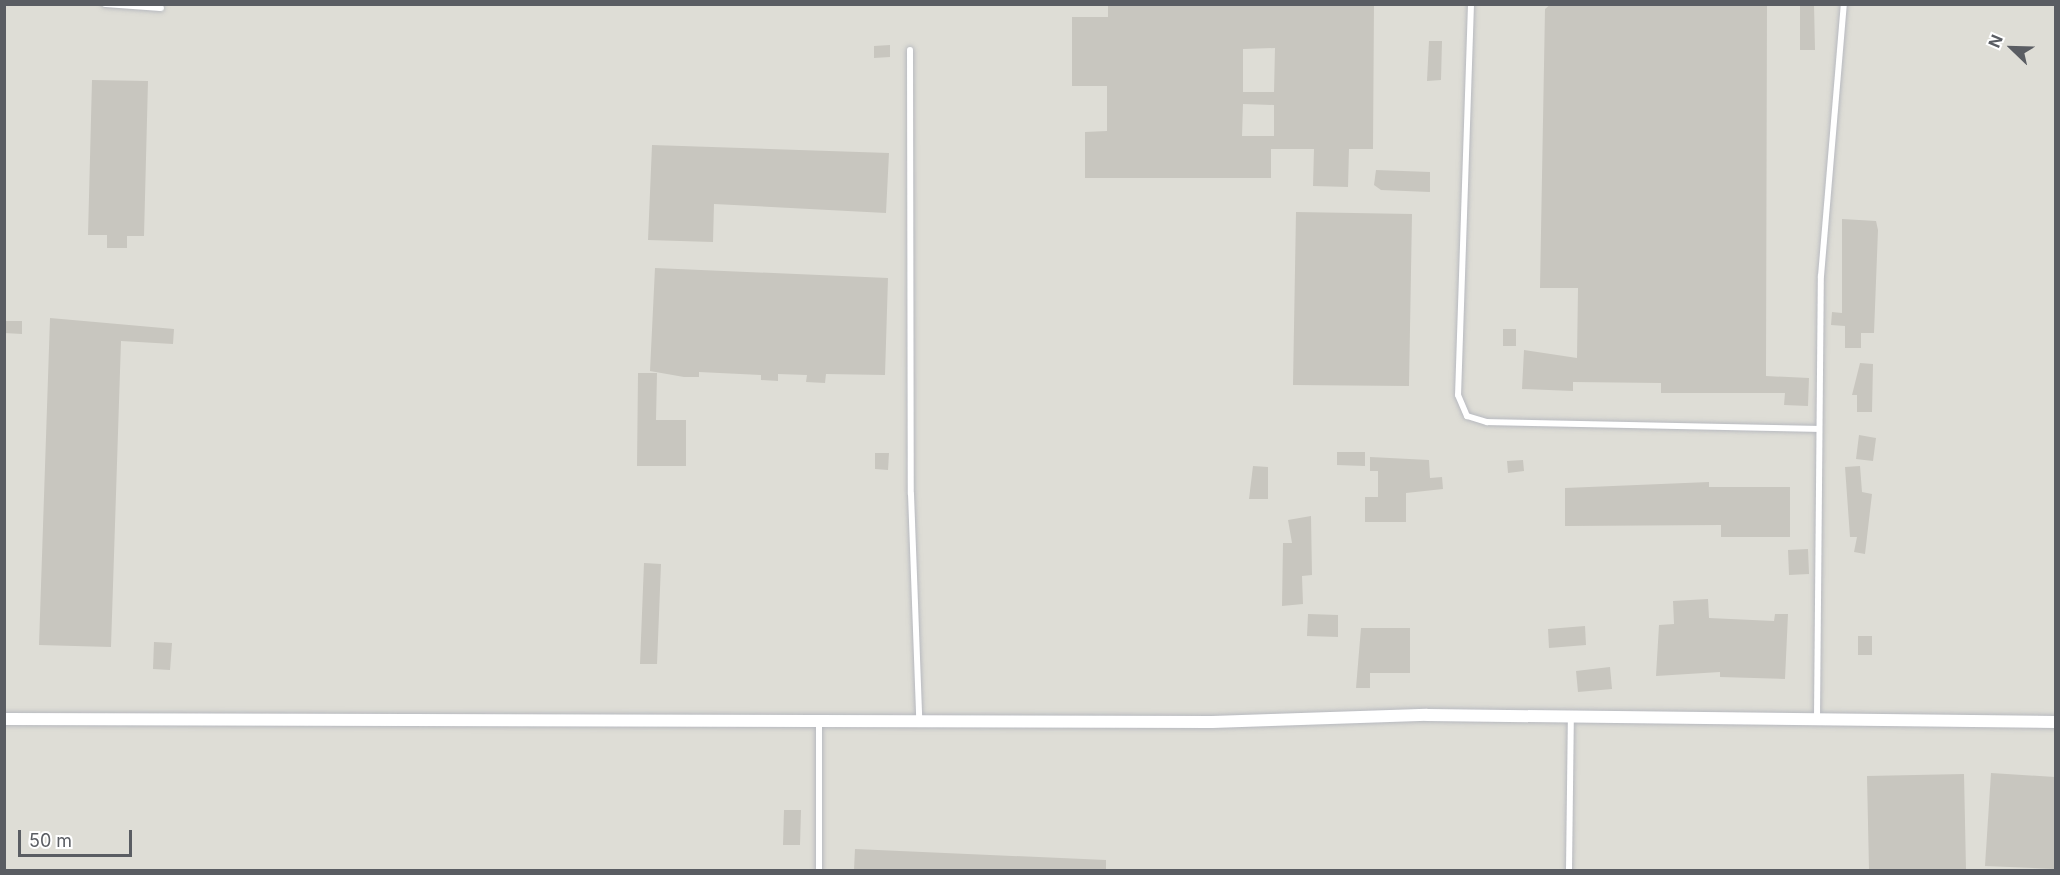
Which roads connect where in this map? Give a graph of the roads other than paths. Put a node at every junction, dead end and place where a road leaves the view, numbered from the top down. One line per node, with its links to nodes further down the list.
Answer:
1 (105, 4): 4 (lane)
2 (1471, 4): 6 (lane)
3 (1844, 4): 6 (lane)
4 (161, 8)
5 (910, 50): 9 (lane)
6 (1819, 429): 8 (lane)
7 (1571, 716): 8 (street); 9 (street); 14 (lane)
8 (1817, 716): 12 (street)
9 (919, 717): 10 (street)
10 (819, 718): 11 (street); 13 (lane)
11 (4, 720)
12 (2055, 722)
13 (819, 870)
14 (1569, 870)

